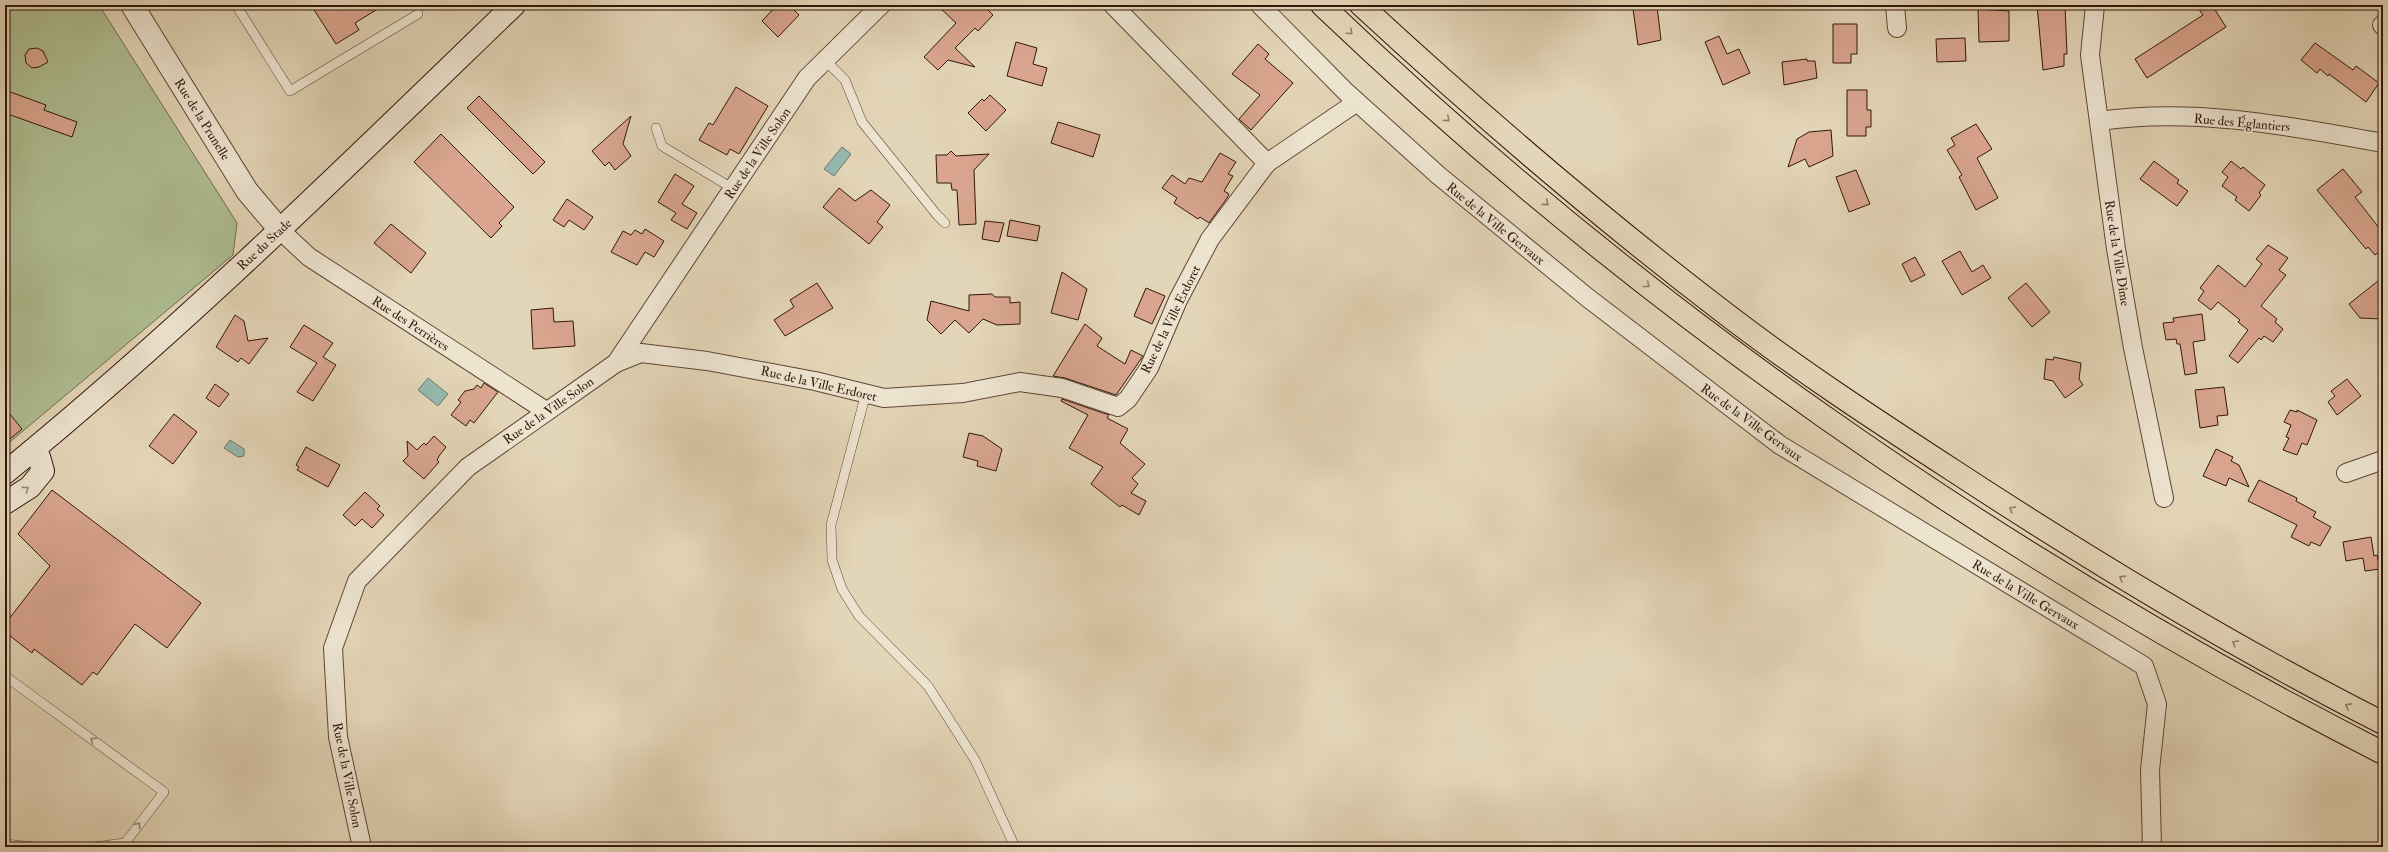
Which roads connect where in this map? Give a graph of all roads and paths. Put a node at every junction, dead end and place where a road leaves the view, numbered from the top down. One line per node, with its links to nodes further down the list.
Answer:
1 (132, 5): 21 (main road, Rue de la Prunelle)
2 (236, 5): 11 (lane)
3 (514, 5): 21 (main road, Rue du Stade)
4 (881, 5): 13 (street, Rue de la Ville Solon)
5 (1113, 5): 18 (street)
6 (1260, 5): 14 (street, Rue de la Ville Gervaux)
7 (1322, 5): 33 (highway, one-way to 33)
8 (1361, 5): 32 (highway, one-way to 8)
9 (1896, 5): 12 (street)
10 (2096, 5): 15 (street, Rue de la Ville Dîme)
11 (418, 14)
12 (1897, 28)
13 (825, 60): 19 (street, Rue de la Ville Solon); 20 (lane)
14 (1357, 102): 18 (street, Rue de la Ville Erdoret); 39 (street, Rue de la Ville Gervaux)
15 (2099, 121): 17 (street, Rue des Églantiers); 29 (street, Rue de la Ville Dîme)
16 (656, 128): 19 (lane)
17 (2383, 143)
18 (1267, 163): 23 (street, Rue de la Ville Erdoret)
19 (732, 188): 22 (street, Rue de la Ville Solon)
20 (945, 223)
21 (280, 230): 24 (street, Rue des Perrières); 25 (main road, Rue du Stade)
22 (616, 363): 23 (street, Rue de la Ville Erdoret); 24 (street, Rue de la Ville Solon)
23 (866, 393): 38 (lane)
24 (546, 411): 37 (street, Rue de la Ville Solon)
25 (33, 450): 27 (main road, Rue du Stade); 30 (main road, one-way to 25)
26 (2383, 460): 28 (street)
27 (5, 473)
28 (2346, 473)
29 (2164, 498)
30 (5, 503)
31 (5, 676): 36 (lane, one-way to 31)
32 (2383, 723)
33 (2383, 753)
34 (5, 844): 35 (lane)
35 (33, 847)
36 (94, 847)
37 (362, 847)
38 (1015, 847)
39 (2152, 847)

